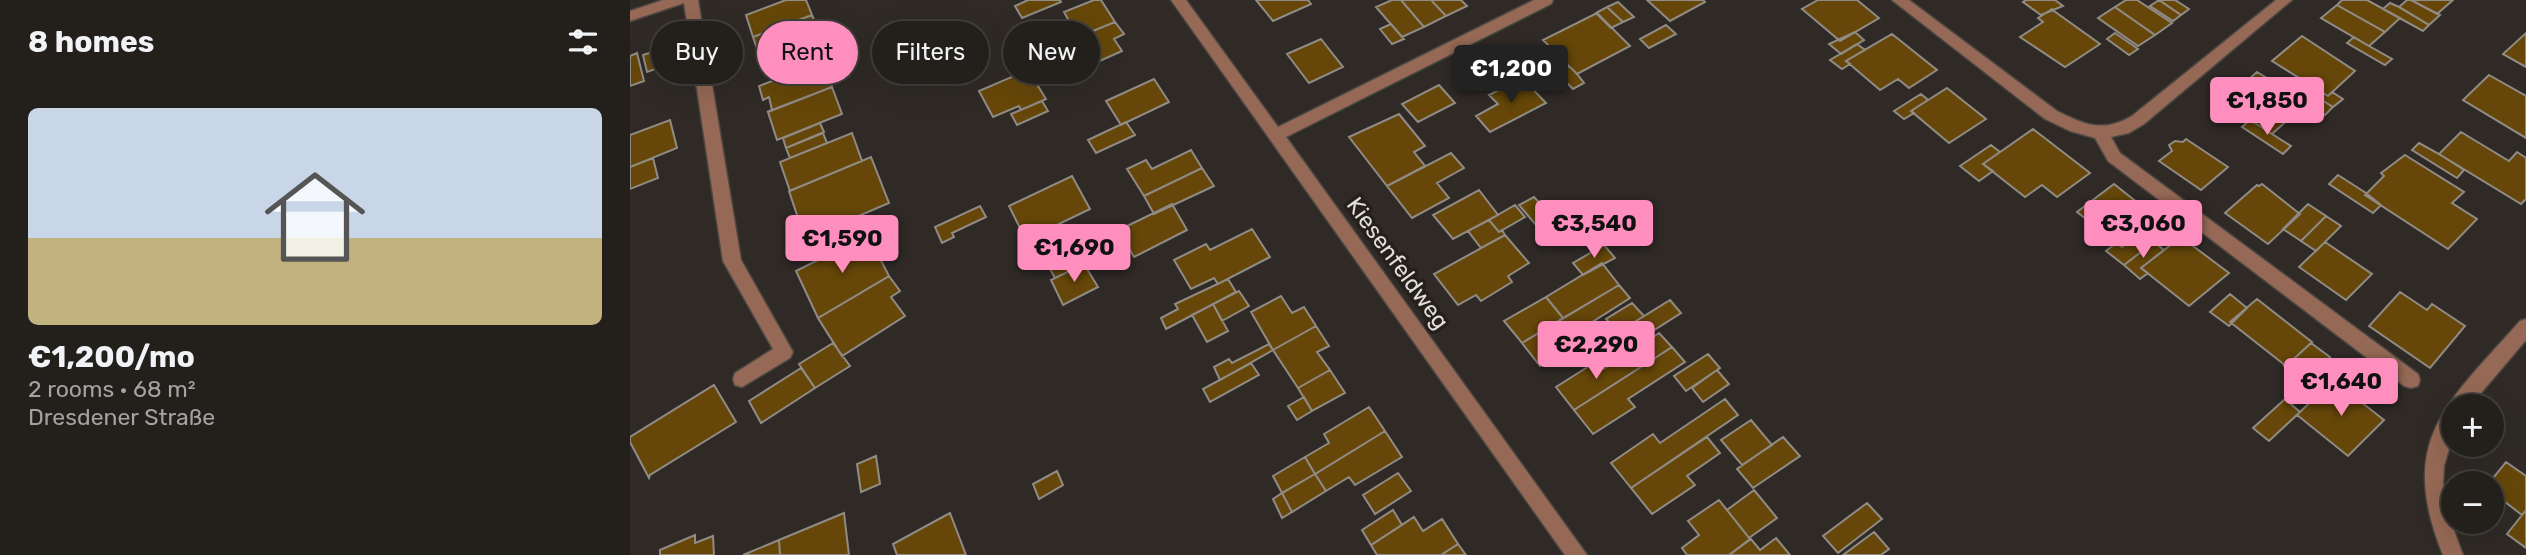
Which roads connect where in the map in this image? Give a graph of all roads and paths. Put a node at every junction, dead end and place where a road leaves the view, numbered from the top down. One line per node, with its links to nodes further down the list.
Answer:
1 (679, 0): 7 (street)
2 (691, 0): 11 (street)
3 (1178, 0): 9 (street, Kiesenfeldweg)
4 (1546, 0): 9 (street)
5 (1899, 0): 8 (street)
6 (2285, 0): 8 (street)
7 (630, 16)
8 (2100, 133): 12 (street)
9 (1276, 135): 15 (street, Kiesenfeldweg)
10 (2526, 327): 13 (street)
11 (742, 379)
12 (2411, 380)
13 (2468, 394)
14 (2441, 435): 16 (street)
15 (1577, 555)
16 (2453, 555)

